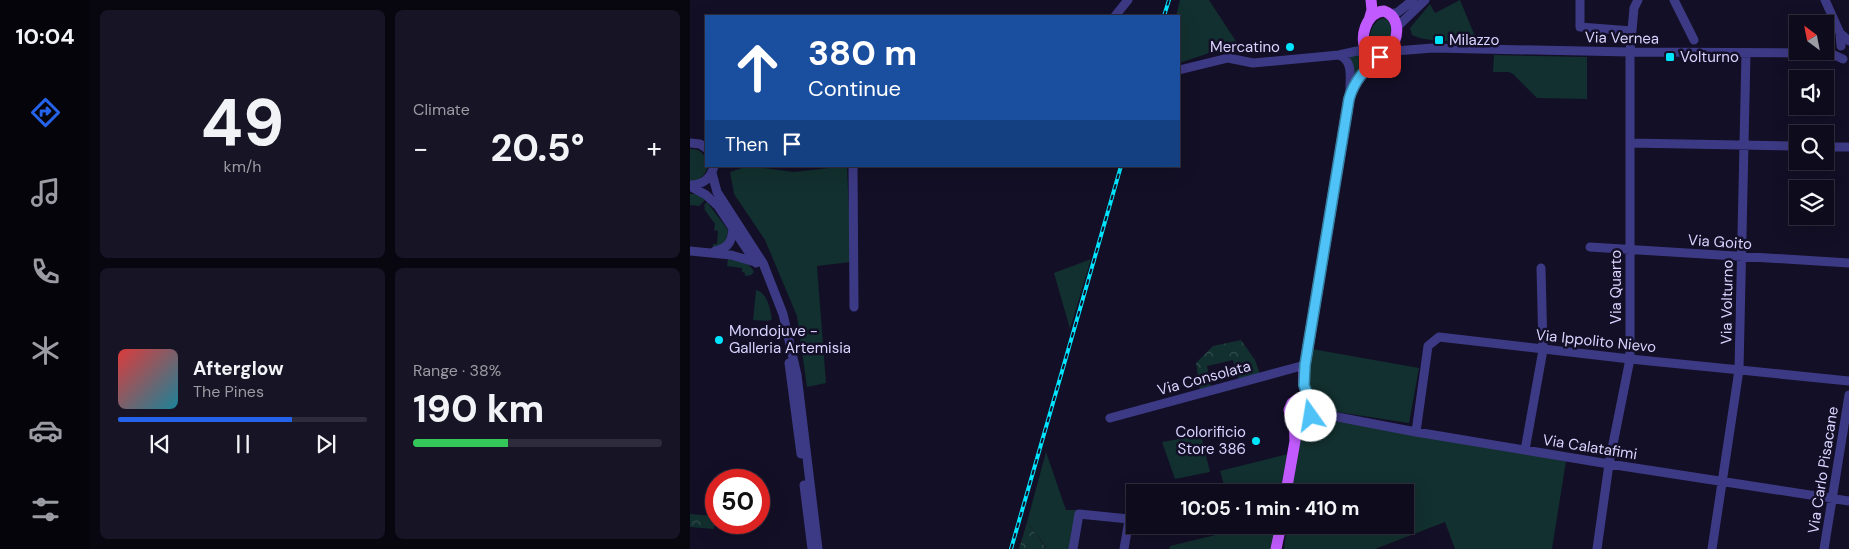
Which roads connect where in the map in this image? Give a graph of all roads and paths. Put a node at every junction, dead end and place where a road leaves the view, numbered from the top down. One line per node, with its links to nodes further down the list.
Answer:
1 (1128, 0): 10 (street)
2 (1372, 0): 9 (main road); 11 (main road)
3 (1413, 0): 9 (street)
4 (1425, 0): 12 (street)
5 (1580, 0): 13 (street)
6 (1674, 0): 15 (street)
7 (1825, 0): 16 (street)
8 (1635, 1): 13 (street, Via Quarto)
9 (1387, 12): 11 (main road); 12 (main road)
10 (1116, 15)
11 (1369, 20): 14 (main road)
12 (1397, 30): 17 (street); 23 (main road)
13 (1632, 30): 18 (street, Via Quarto)
14 (1364, 39): 19 (street); 20 (main road)
15 (1694, 40)
16 (1845, 44): 25 (street)
17 (1418, 48): 18 (street, Via Vernea); 23 (street, Via Vernea)
18 (1630, 52): 21 (street, Via Vernea); 30 (street, Via Quarto)
19 (1343, 53): 20 (street); 26 (street); 28 (street)
20 (1368, 53): 23 (main road); 27 (main road)
21 (1746, 53): 22 (street, Via Vernea); 31 (street, Via Volturno)
22 (1789, 53)
23 (1385, 55): 27 (main road)
24 (1834, 56): 25 (street)
25 (1846, 60)
26 (1180, 70)
27 (1365, 71): 28 (main road)
28 (1350, 95): 51 (main road)
29 (690, 143): 32 (street)
30 (1630, 144): 31 (street); 41 (street, Via Quarto)
31 (1743, 144): 33 (street); 44 (street, Via Volturno)
32 (705, 146)
33 (1789, 146)
34 (1834, 147): 35 (street)
35 (1849, 147)
36 (852, 167): 48 (street)
37 (714, 169): 38 (street); 72 (street)
38 (690, 186): 39 (street)
39 (733, 226): 43 (street); 45 (street)
40 (1590, 247): 41 (street, Via Goito)
41 (1630, 250): 44 (street, Via Goito); 50 (street, Via Quarto)
42 (690, 251): 43 (street)
43 (708, 252): 45 (street)
44 (1742, 257): 46 (street, Via Goito); 52 (street, Via Volturno)
45 (755, 262): 71 (street)
46 (1849, 264)
47 (1541, 268): 49 (street)
48 (854, 307)
49 (1543, 350): 50 (street, Via Ippolito Nievo); 61 (street, Via Ippolito Nievo); 62 (street)
50 (1630, 359): 52 (street, Via Ippolito Nievo); 63 (street, Via Quarto)
51 (1305, 365): 54 (main road); 59 (street, Via Consolata)
52 (1739, 370): 53 (street, Via Ippolito Nievo); 64 (street, Via Volturno)
53 (1849, 381)
54 (1304, 385): 56 (main road); 57 (main road)
55 (1849, 395): 66 (street, Via Carlo Pisacane)
56 (1295, 400): 57 (main road); 60 (main road)
57 (1310, 403): 58 (street, Via Calatafimi); 60 (main road)
58 (1327, 415): 60 (street, Via Calatafimi); 61 (street, Via Calatafimi)
59 (1110, 418)
60 (1303, 420): 65 (main road)
61 (1416, 432): 62 (street, Via Calatafimi)
62 (1525, 450): 63 (street, Via Calatafimi)
63 (1609, 464): 64 (street, Via Calatafimi); 76 (street, Via Quarto)
64 (1722, 482): 66 (street, Via Calatafimi); 77 (street, Via Volturno)
65 (1287, 484)
66 (1831, 498): 67 (street, Via Calatafimi); 78 (street, Via Carlo Pisacane)
67 (1849, 502)
68 (1126, 519): 73 (street)
69 (1126, 534): 74 (street)
70 (1279, 534): 75 (main road)
71 (812, 549)
72 (818, 549)
73 (1072, 549)
74 (1124, 549)
75 (1276, 549)
76 (1597, 549)
77 (1712, 549)
78 (1824, 549)

